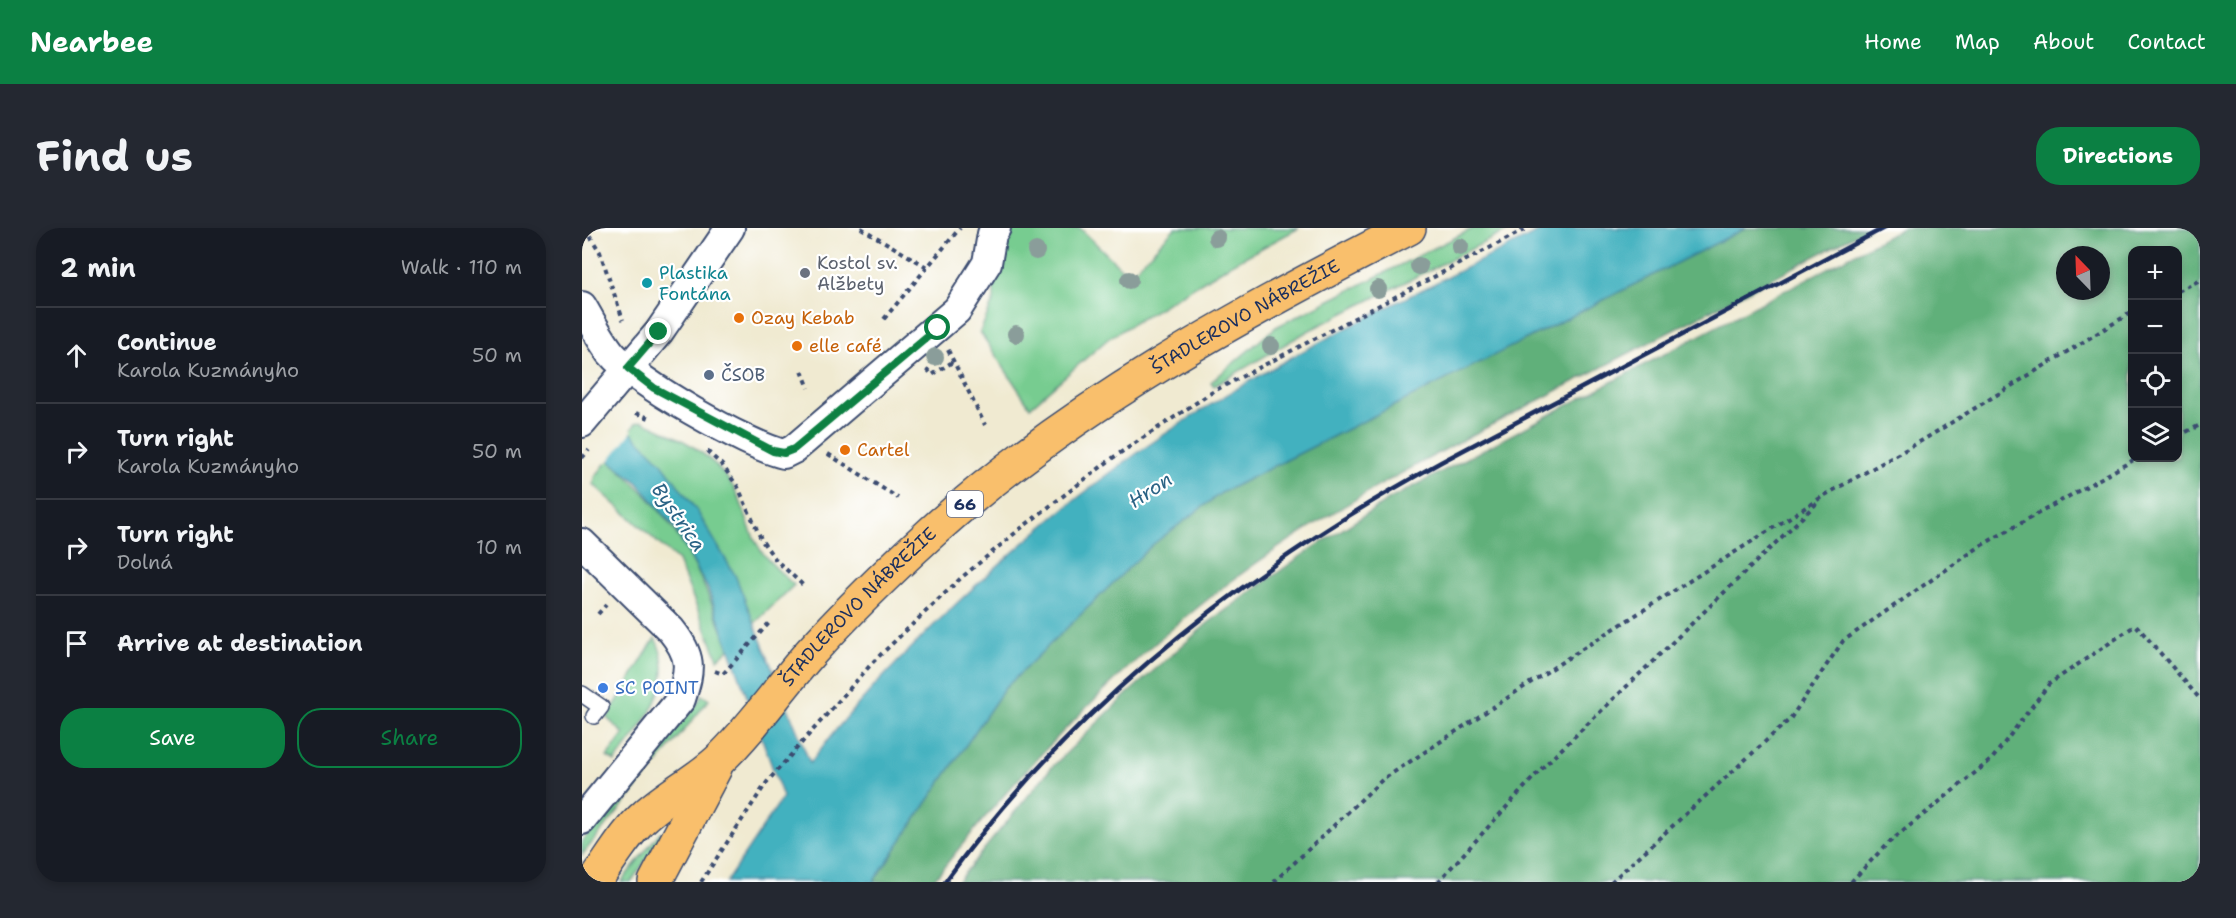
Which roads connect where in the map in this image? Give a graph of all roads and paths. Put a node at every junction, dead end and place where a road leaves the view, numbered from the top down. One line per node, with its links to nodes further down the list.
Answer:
1 (585, 228): 14 (path)
2 (730, 228): 18 (street)
3 (861, 228): 8 (path)
4 (960, 228): 8 (path)
5 (996, 228): 15 (street)
6 (1410, 228): 40 (main road, ŠTADLEROVO NÁBREŽIE / 66)
7 (1528, 228): 44 (path)
8 (927, 267): 13 (path)
9 (2200, 280): 10 (path)
10 (2182, 289)
11 (582, 306): 18 (street)
12 (2128, 315): 31 (path)
13 (884, 319)
14 (624, 322)
15 (938, 328): 17 (path); 18 (street)
16 (921, 361): 17 (path)
17 (954, 362): 23 (path)
18 (628, 368): 26 (street)
19 (802, 371): 20 (path)
20 (808, 388)
21 (636, 413): 22 (path)
22 (654, 421)
23 (985, 425)
24 (2200, 425): 25 (path)
25 (2182, 434)
26 (586, 436): 29 (path)
27 (705, 449): 34 (path)
28 (823, 451): 32 (path)
29 (582, 458)
30 (2130, 462): 47 (path)
31 (1825, 495): 45 (path); 46 (path)
32 (898, 498)
33 (582, 543): 41 (street)
34 (805, 588)
35 (769, 623): 36 (path)
36 (728, 668)
37 (582, 694): 39 (lane)
38 (2200, 699): 48 (path)
39 (594, 716)
40 (718, 761): 42 (main road, ŠTADLEROVO NÁBREŽIE / 66); 43 (main road, 66)
41 (582, 820)
42 (594, 882)
43 (655, 882)
44 (701, 882)
45 (1274, 882)
46 (1438, 882)
47 (1611, 882)
48 (1851, 882)

